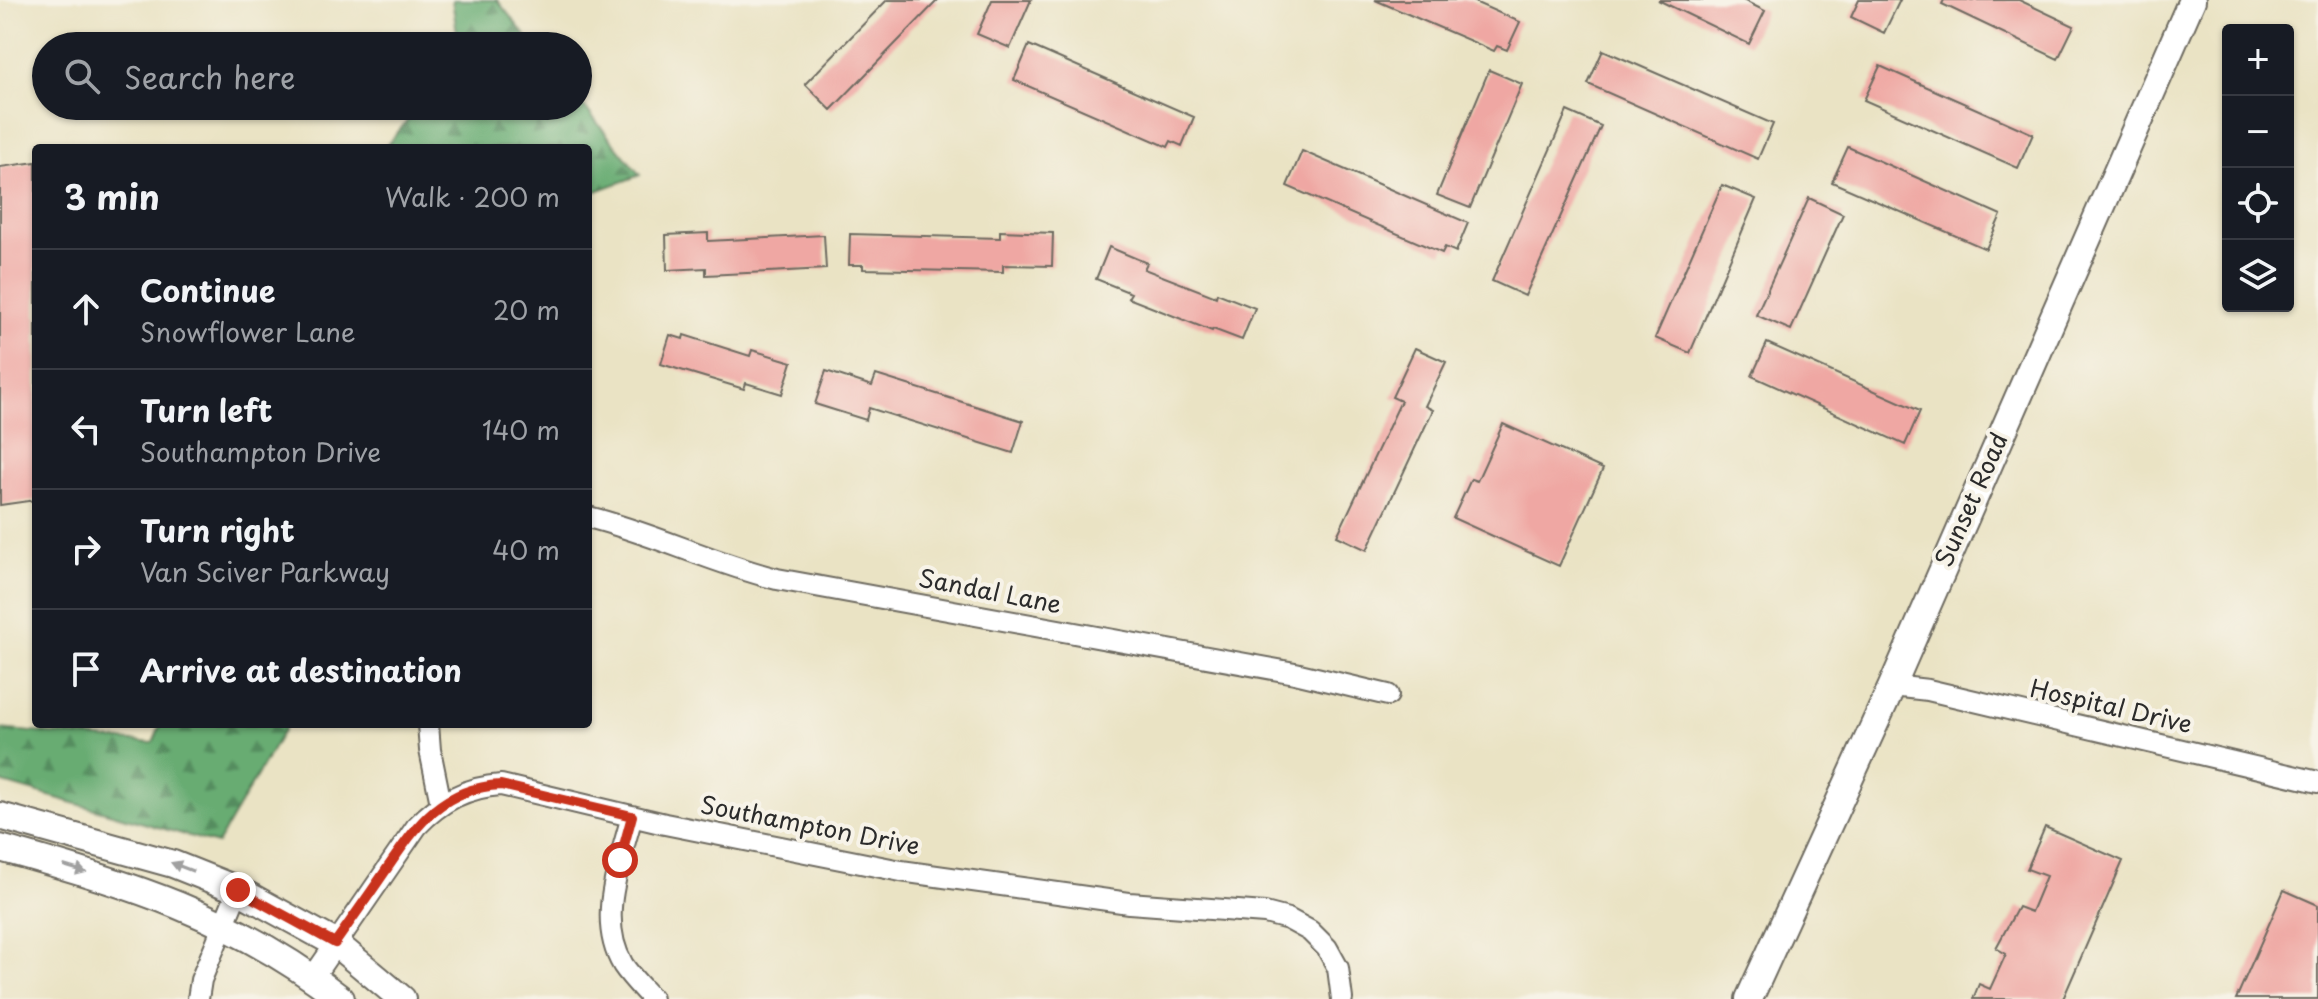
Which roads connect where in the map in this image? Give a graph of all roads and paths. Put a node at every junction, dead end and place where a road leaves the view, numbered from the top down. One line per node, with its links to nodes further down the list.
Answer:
1 (2192, 0): 3 (street, Sunset Road)
2 (592, 518): 4 (street, Sandal Lane)
3 (1892, 686): 6 (street, Hospital Drive); 20 (street, Sunset Road)
4 (1388, 695)
5 (428, 728): 7 (street)
6 (2318, 782)
7 (441, 804): 9 (street, Southampton Drive); 13 (street, Southampton Drive)
8 (0, 816): 11 (street, one-way to 8)
9 (632, 816): 18 (street); 19 (street, Southampton Drive)
10 (0, 848): 12 (street, one-way to 12)
11 (238, 890): 12 (street); 13 (street)
12 (222, 923): 14 (street); 15 (street)
13 (335, 943): 14 (street, Southampton Drive); 17 (street)
14 (313, 977): 16 (street)
15 (198, 999)
16 (341, 999)
17 (402, 999)
18 (652, 999)
19 (1342, 999)
20 (1749, 999)

